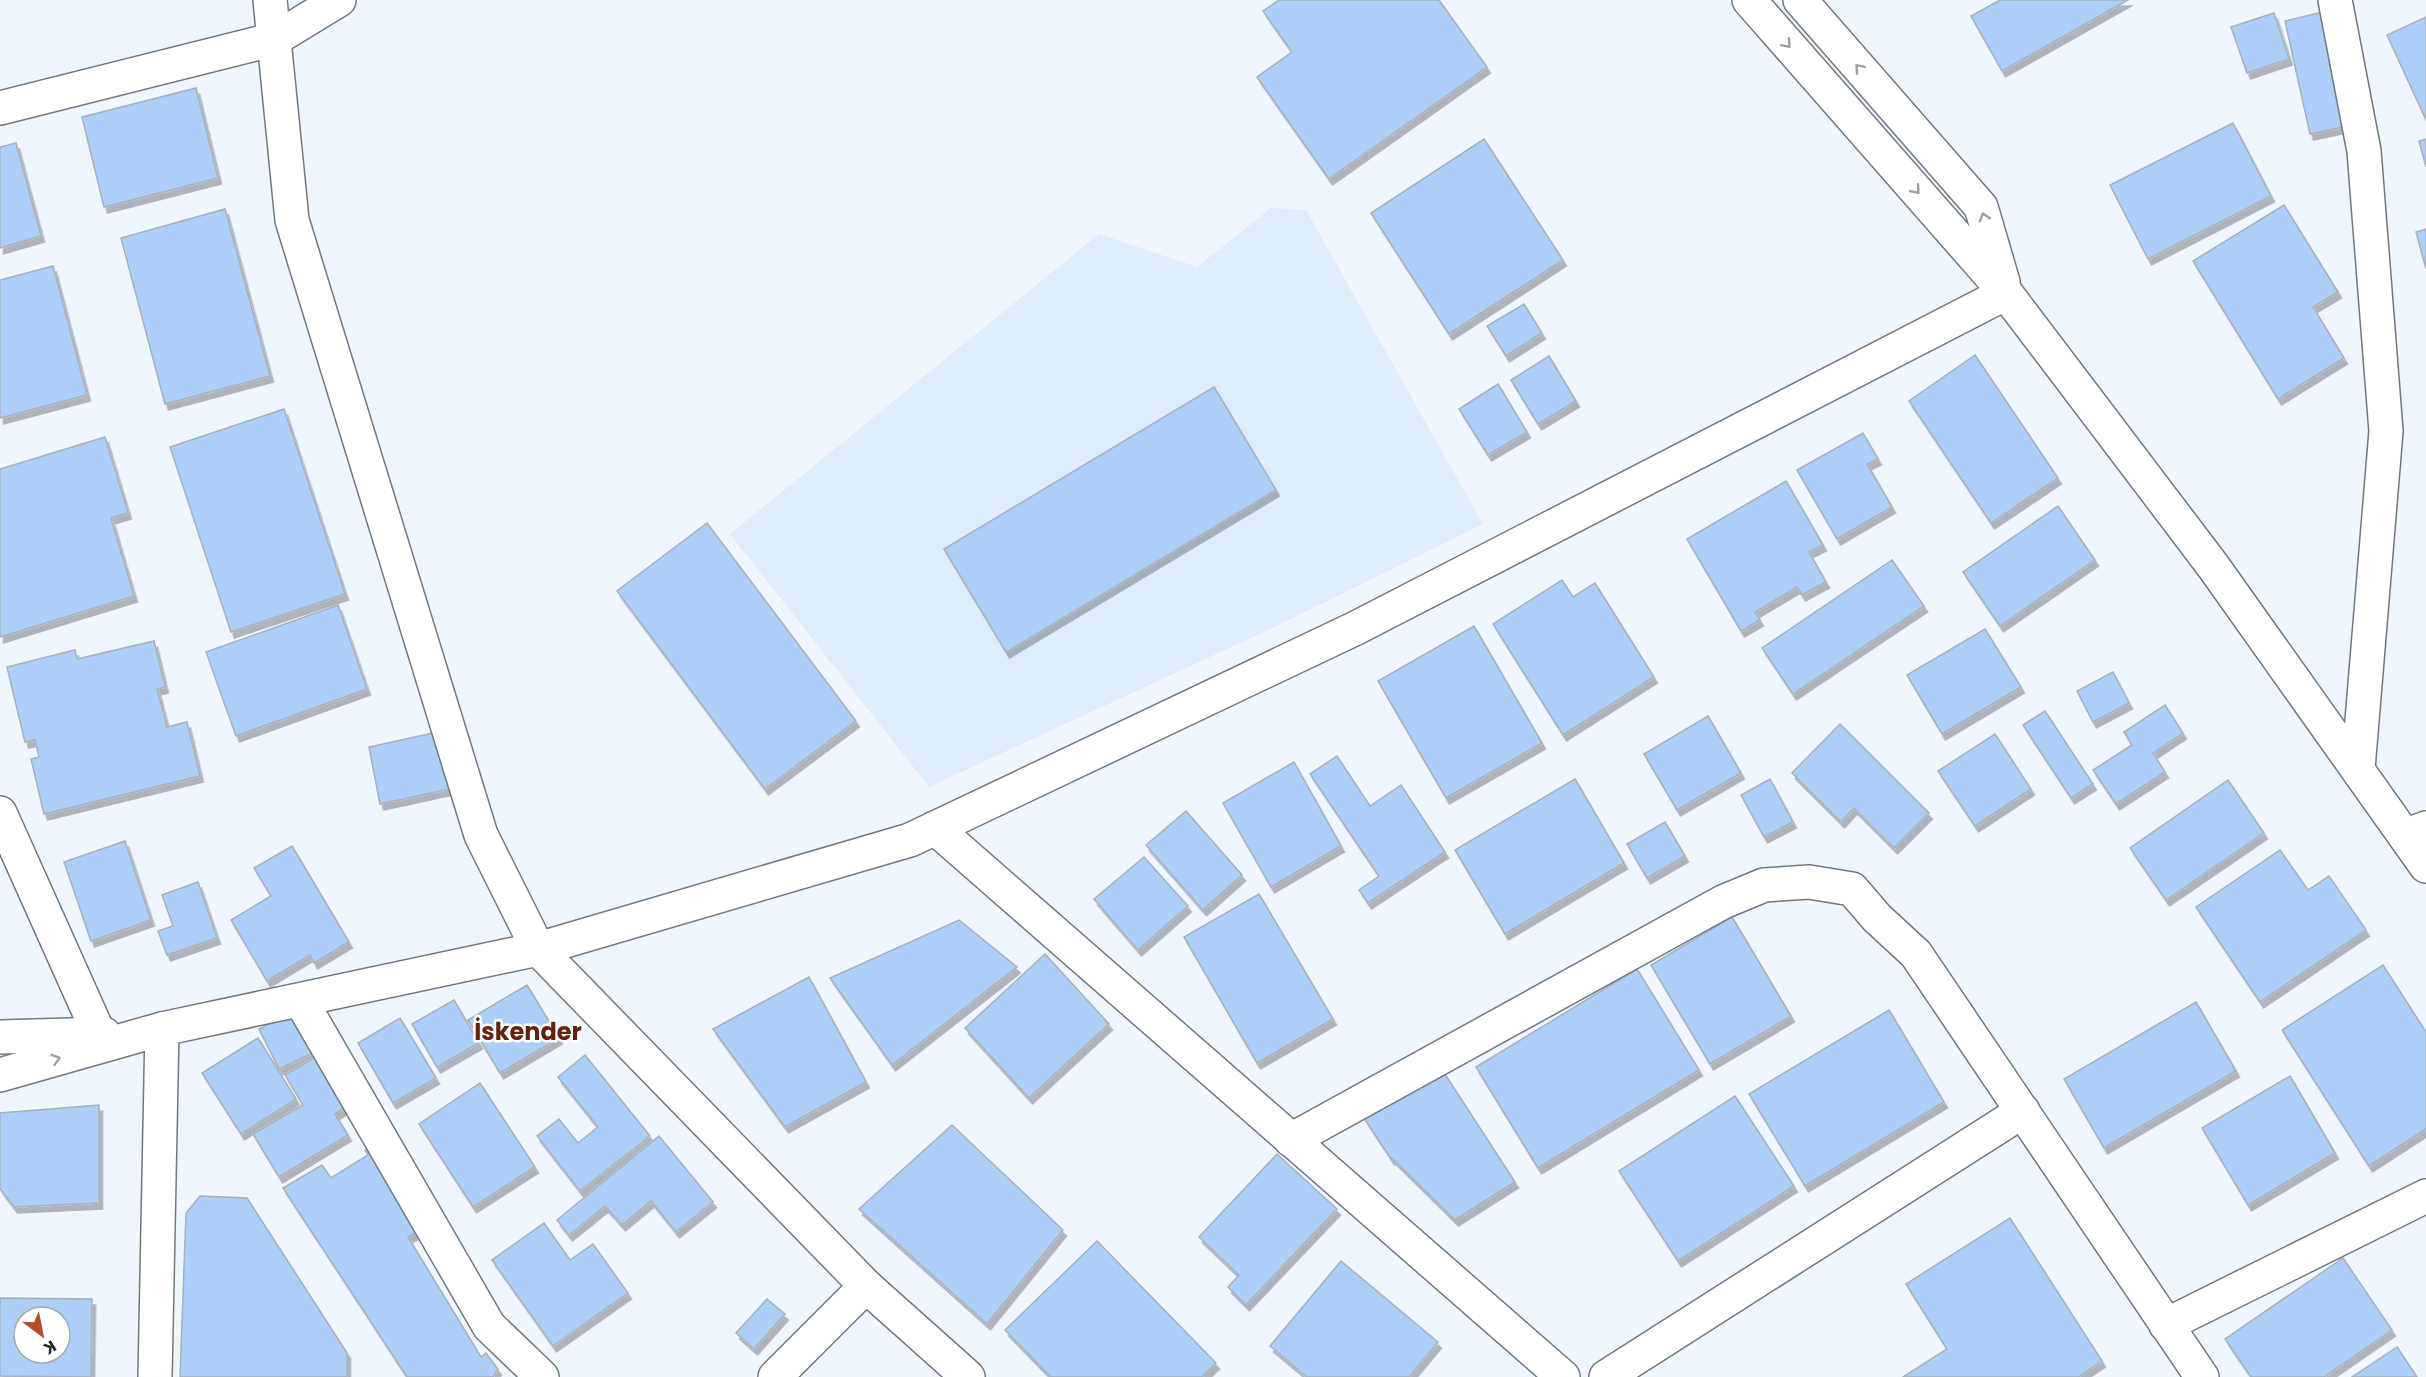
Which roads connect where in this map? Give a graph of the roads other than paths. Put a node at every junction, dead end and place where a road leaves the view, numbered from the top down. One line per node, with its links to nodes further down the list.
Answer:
1 (270, 0): 6 (street)
2 (339, 0): 6 (street)
3 (1749, 0): 8 (street, one-way to 8)
4 (1800, 0): 8 (street, one-way to 4)
5 (2335, 0): 9 (street)
6 (274, 39): 7 (street); 14 (street)
7 (0, 108)
8 (2006, 293): 9 (street); 11 (street)
9 (2358, 769): 12 (street)
10 (0, 813): 17 (street)
11 (935, 828): 14 (street); 21 (street)
12 (2416, 832): 13 (street)
13 (2426, 866)
14 (538, 949): 15 (street); 23 (street)
15 (301, 1000): 16 (street); 26 (street)
16 (162, 1029): 17 (street); 19 (street, one-way to 16); 25 (street)
17 (99, 1034): 18 (street)
18 (0, 1037)
19 (0, 1075)
20 (2023, 1111): 21 (street); 24 (street); 30 (street)
21 (1291, 1140): 29 (street)
22 (2426, 1196): 24 (street)
23 (866, 1286): 27 (street); 28 (street)
24 (2166, 1325): 31 (street)
25 (155, 1377)
26 (542, 1377)
27 (775, 1377)
28 (968, 1377)
29 (1563, 1377)
30 (1606, 1377)
31 (2202, 1377)

